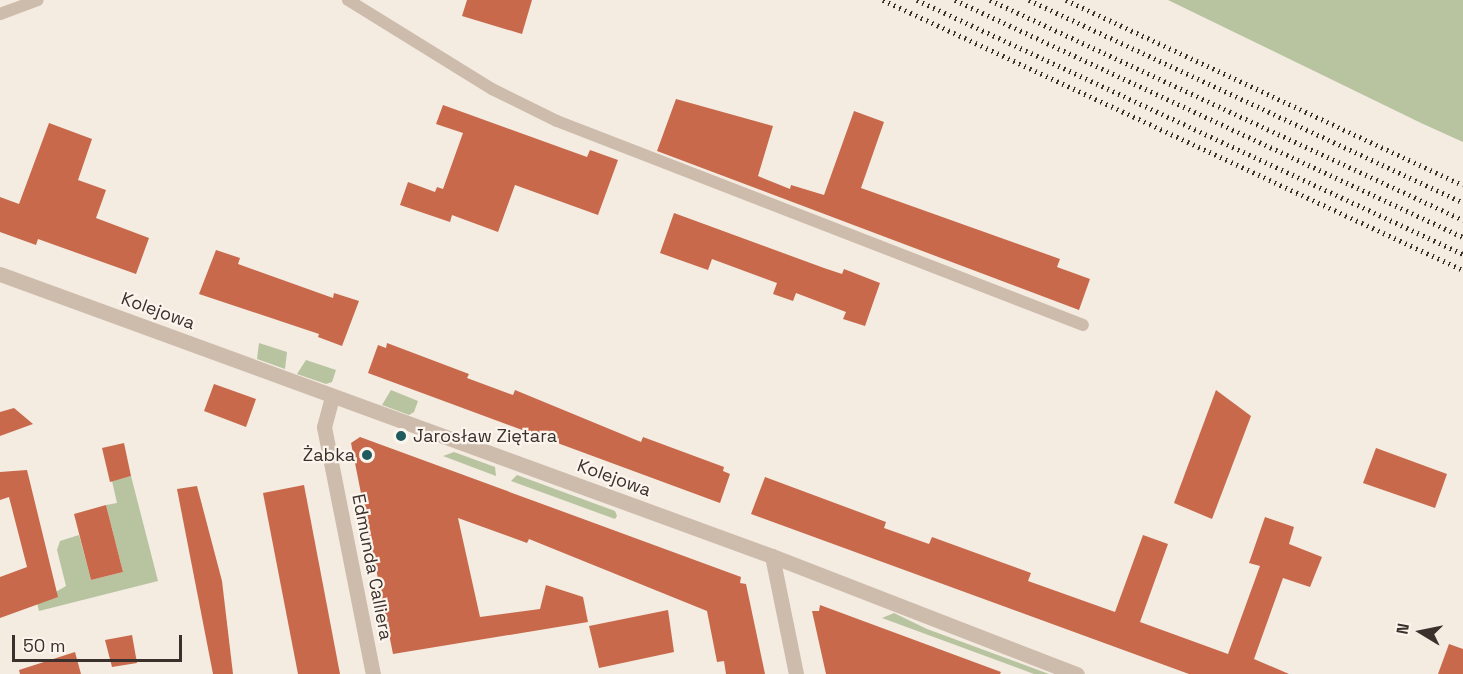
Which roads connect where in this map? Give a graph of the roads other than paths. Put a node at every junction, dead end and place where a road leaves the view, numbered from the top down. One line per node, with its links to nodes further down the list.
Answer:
1 (38, 0): 3 (lane)
2 (348, 0): 5 (lane)
3 (0, 14)
4 (0, 274): 6 (street, Kolejowa)
5 (1083, 325)
6 (332, 397): 7 (street, Kolejowa); 8 (street, Edmunda Calliera)
7 (772, 556): 9 (street); 10 (street, Kolejowa)
8 (373, 674)
9 (796, 674)
10 (1077, 674)

